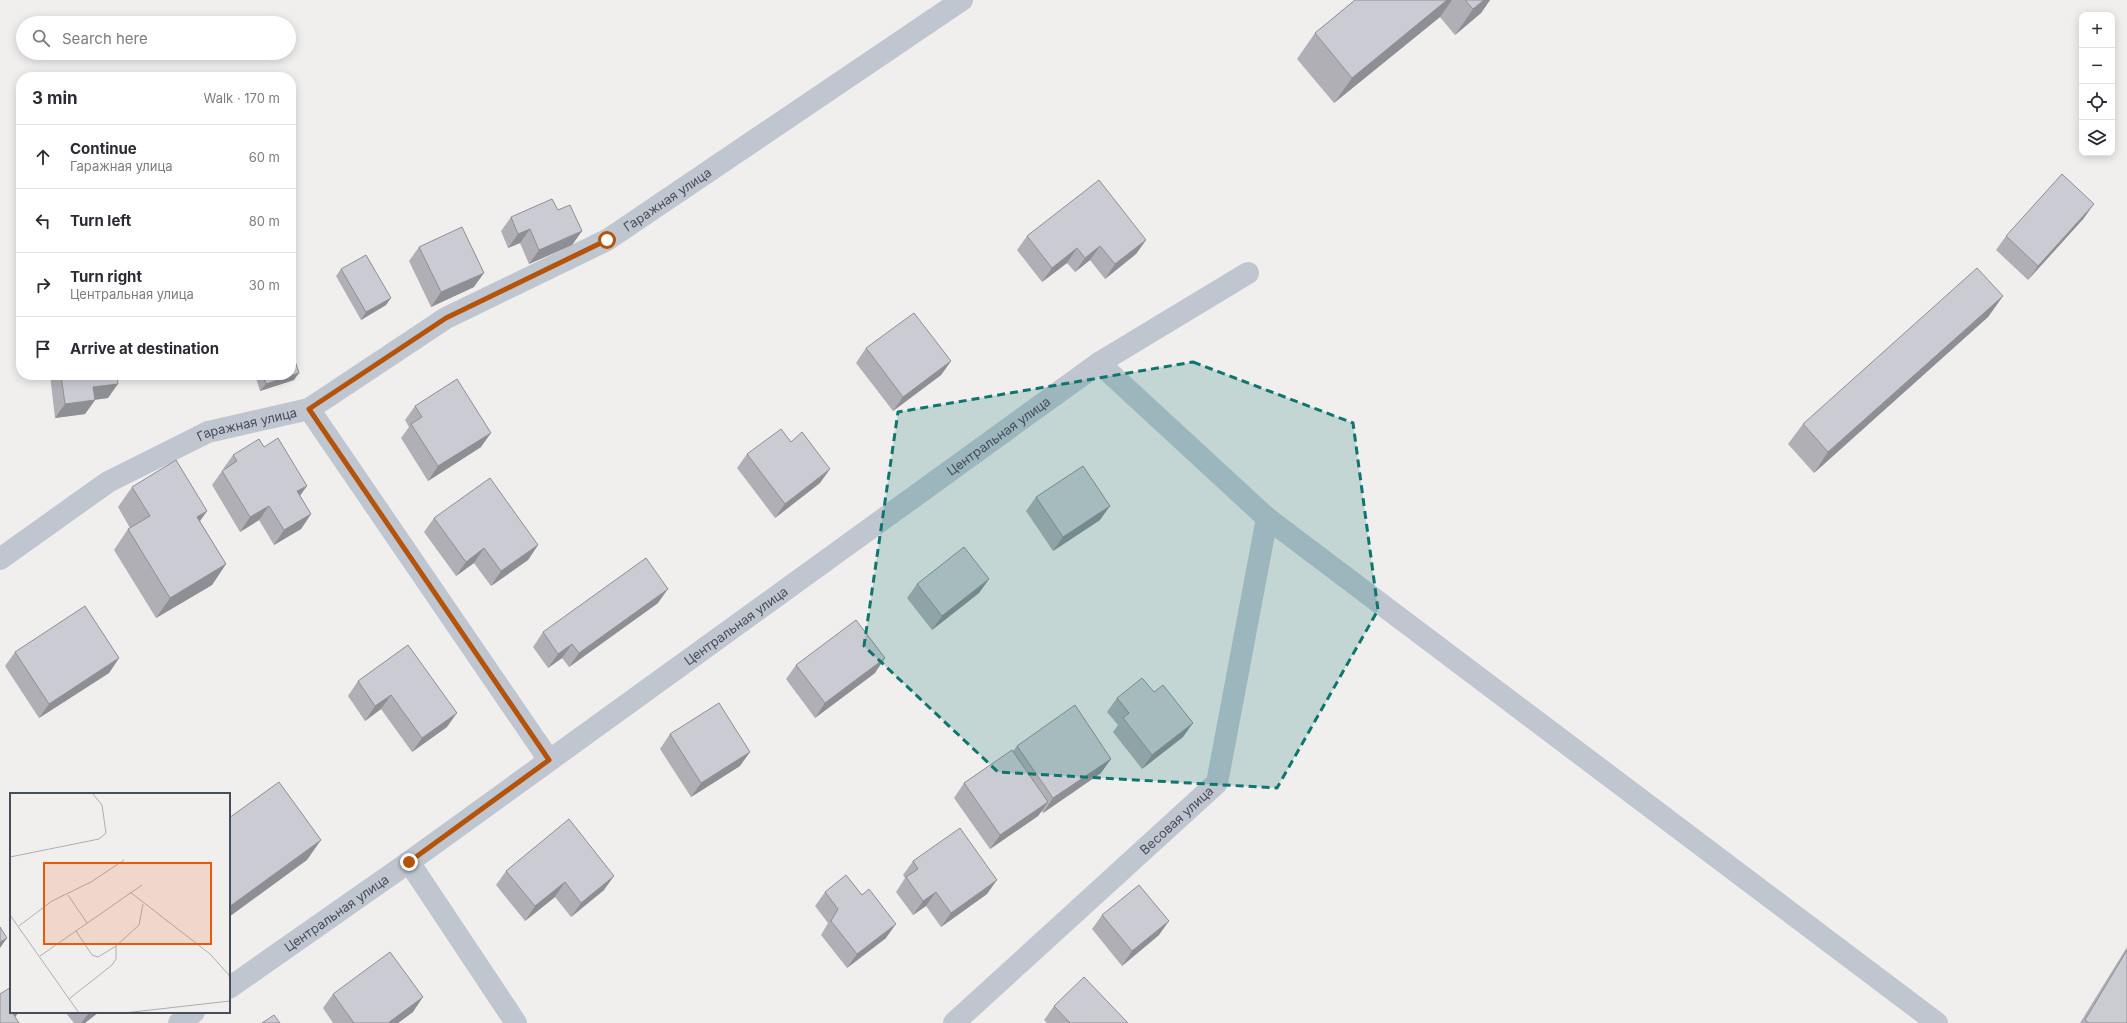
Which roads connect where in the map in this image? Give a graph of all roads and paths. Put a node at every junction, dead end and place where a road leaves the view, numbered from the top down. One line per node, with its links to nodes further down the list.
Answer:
1 (962, 0): 4 (street, Гаражная улица)
2 (1248, 272): 3 (street, Центральная улица)
3 (1099, 363): 5 (street); 7 (street, Центральная улица)
4 (309, 409): 6 (street, Гаражная улица); 7 (street)
5 (1267, 518): 13 (street, Весовая улица); 14 (street)
6 (0, 559)
7 (549, 760): 8 (street, Центральная улица)
8 (409, 862): 9 (street, Центральная улица); 12 (street)
9 (230, 987)
10 (193, 1013): 11 (street)
11 (179, 1023)
12 (516, 1023)
13 (954, 1023)
14 (1937, 1023)

